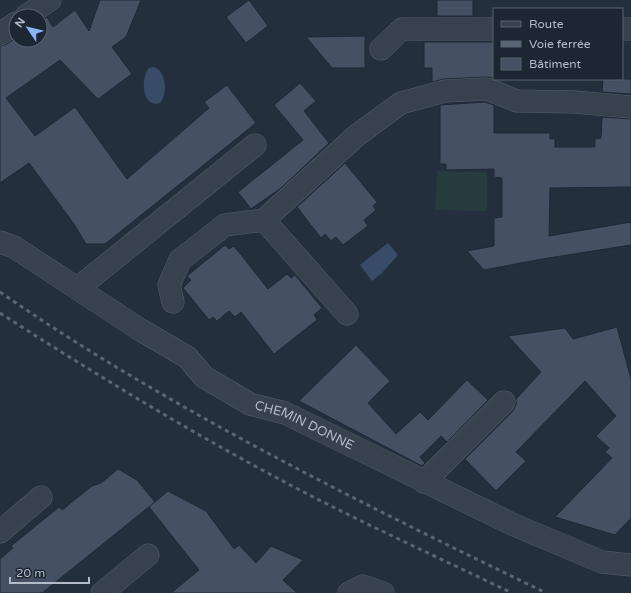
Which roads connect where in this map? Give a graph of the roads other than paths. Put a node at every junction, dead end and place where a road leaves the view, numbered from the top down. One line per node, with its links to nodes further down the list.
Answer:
1 (50, 0): 2 (street)
2 (38, 8)
3 (493, 29): 4 (street)
4 (381, 49)
5 (631, 108): 7 (street)
6 (255, 145): 9 (street)
7 (264, 220): 10 (street); 11 (street)
8 (0, 242): 9 (street, CHEMIN DONNE)
9 (78, 288): 13 (street, CHEMIN DONNE)
10 (173, 302)
11 (347, 314)
12 (504, 402): 13 (street)
13 (424, 482): 17 (street, CHEMIN DONNE)
14 (40, 497): 15 (street)
15 (0, 532)
16 (148, 555): 18 (street)
17 (631, 565)
18 (102, 593)
19 (349, 593): 20 (street)
20 (383, 593)

